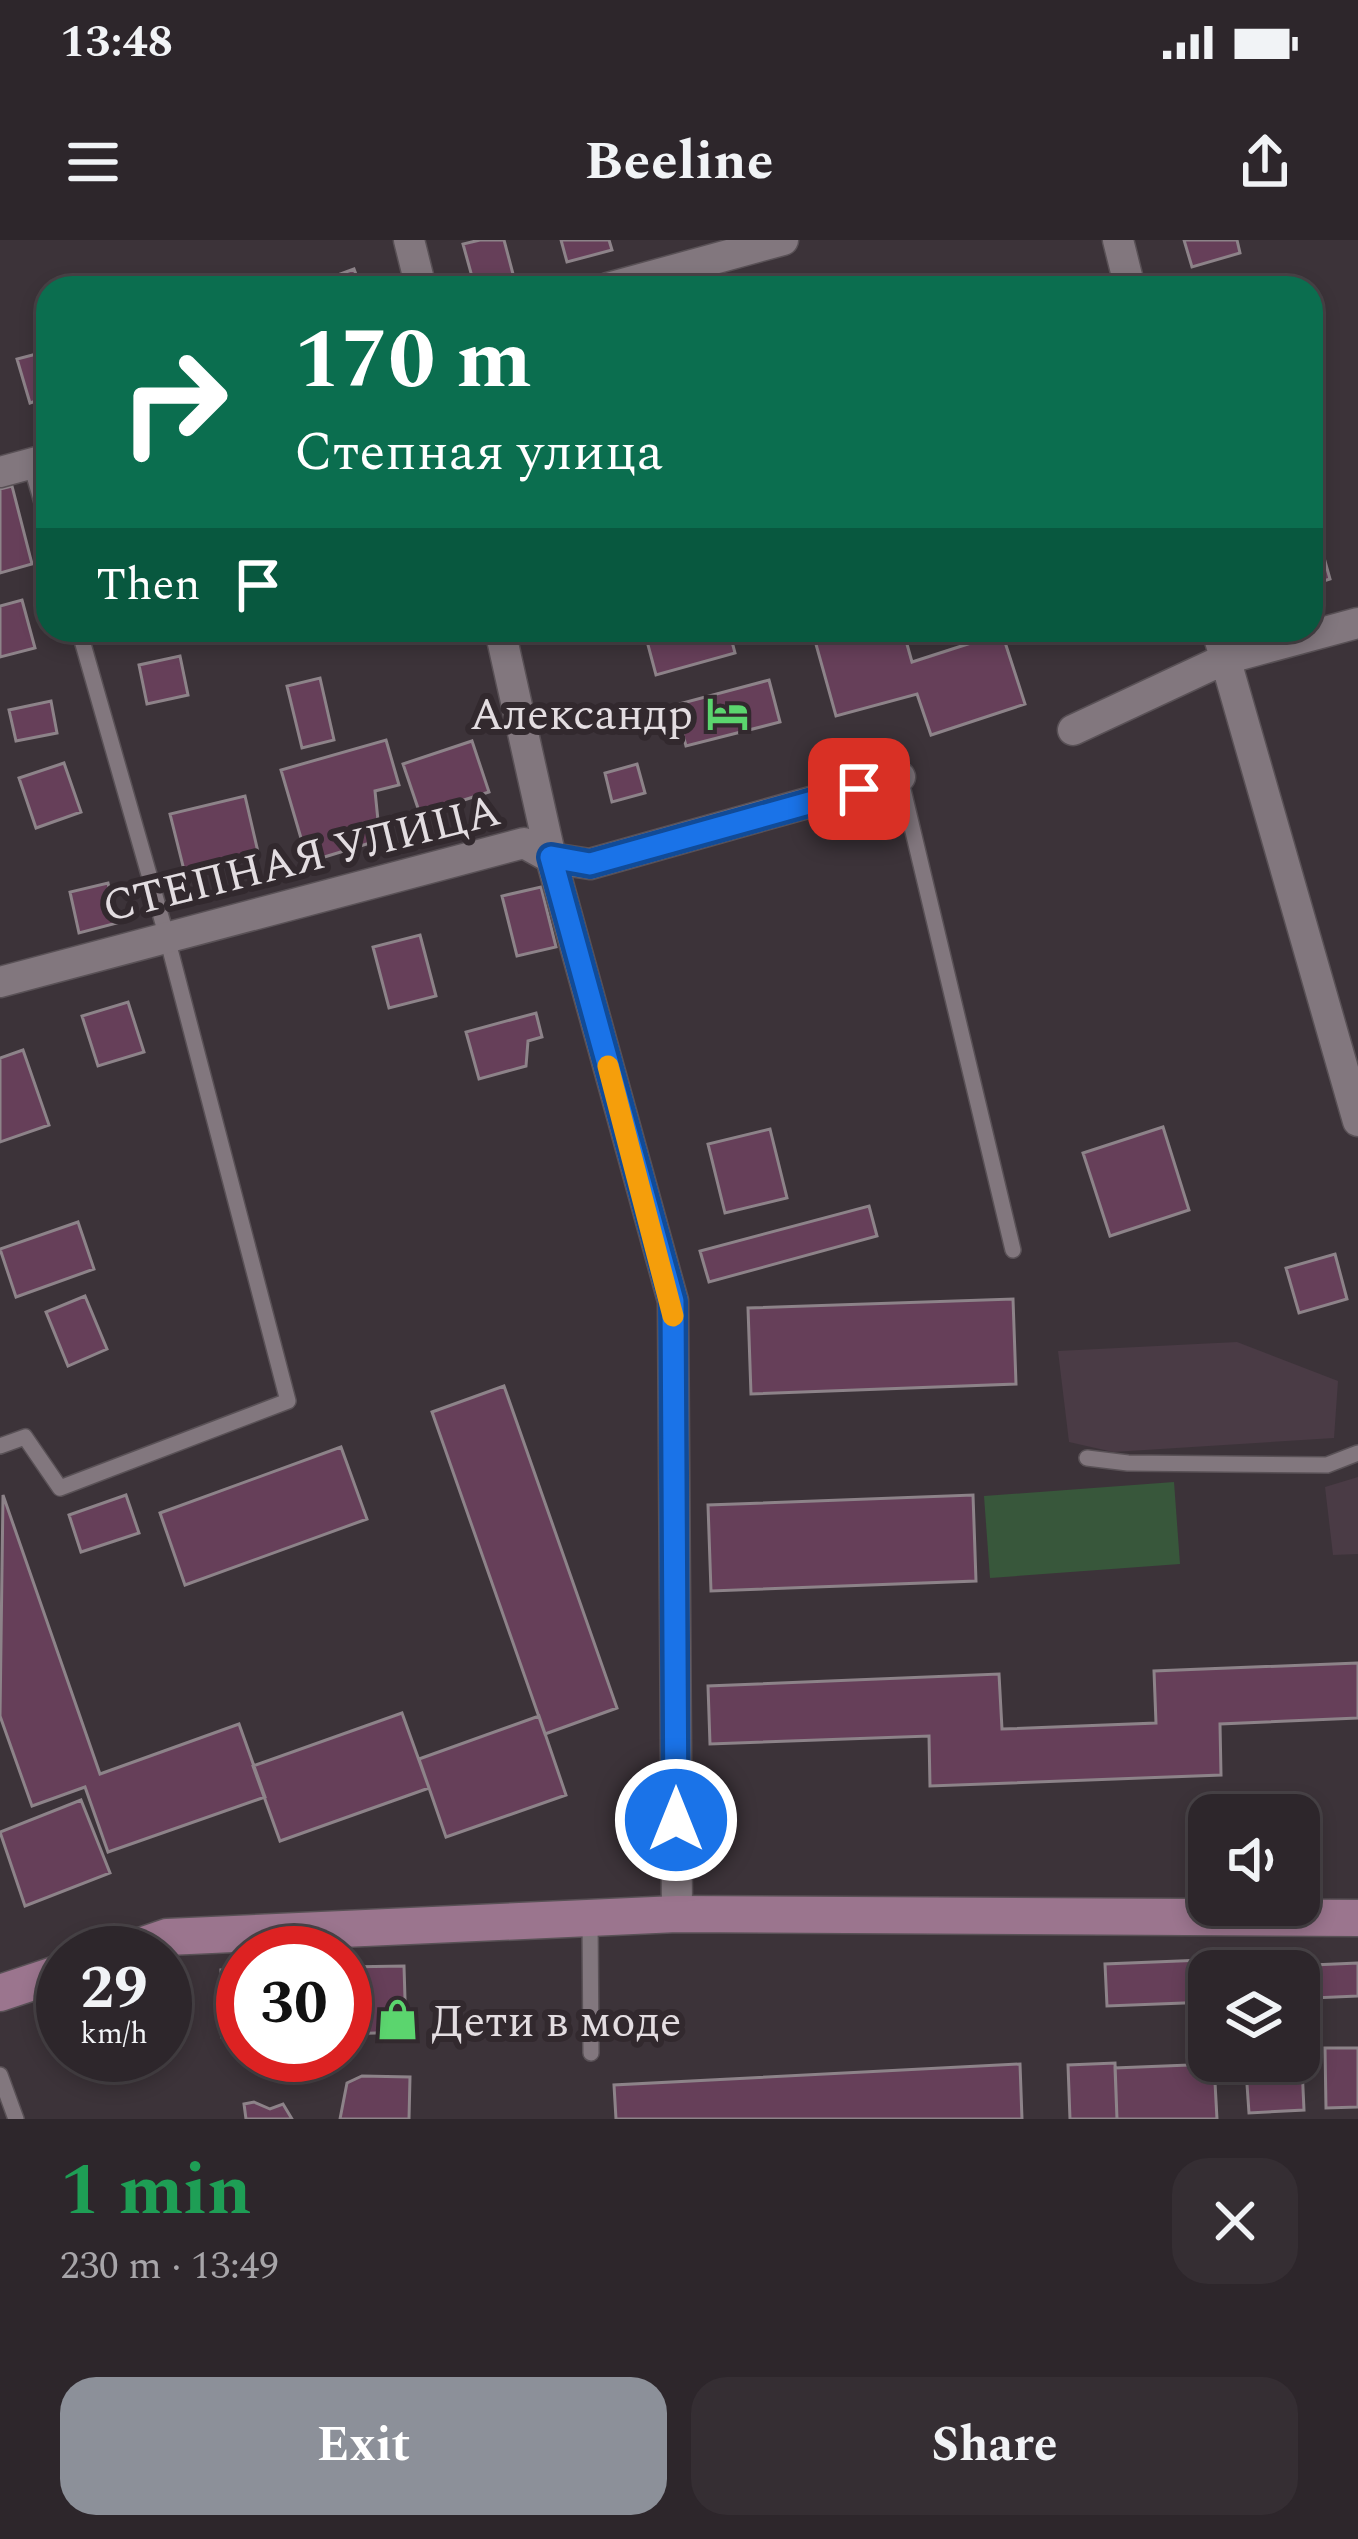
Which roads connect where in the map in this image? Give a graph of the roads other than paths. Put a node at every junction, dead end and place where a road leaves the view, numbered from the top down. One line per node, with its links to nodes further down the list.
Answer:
1 (409, 240): 4 (street)
2 (783, 240): 5 (street)
3 (1118, 240): 6 (street)
4 (418, 276)
5 (652, 276)
6 (1127, 276)
7 (36, 463): 8 (street)
8 (0, 472)
9 (1358, 623): 10 (street)
10 (1323, 628)
11 (82, 642): 17 (lane)
12 (503, 642): 16 (street)
13 (1221, 644): 14 (street); 19 (street)
14 (1073, 730)
15 (901, 777): 16 (street, СТЕПНАЯ УЛИЦА); 20 (lane)
16 (551, 857): 17 (street, СТЕПНАЯ УЛИЦА); 24 (street)
17 (166, 934): 18 (street, СТЕПНАЯ УЛИЦА); 21 (lane)
18 (0, 982)
19 (1358, 1121)
20 (1013, 1250)
21 (0, 1446)
22 (1358, 1454): 23 (lane)
23 (1087, 1458)
24 (676, 1914): 25 (street); 26 (street)
25 (590, 1918): 27 (street); 30 (lane)
26 (1358, 1918)
27 (192, 1936)
28 (36, 1981): 29 (street)
29 (0, 1993)
30 (591, 2054)
31 (0, 2075): 32 (lane)
32 (16, 2119)

